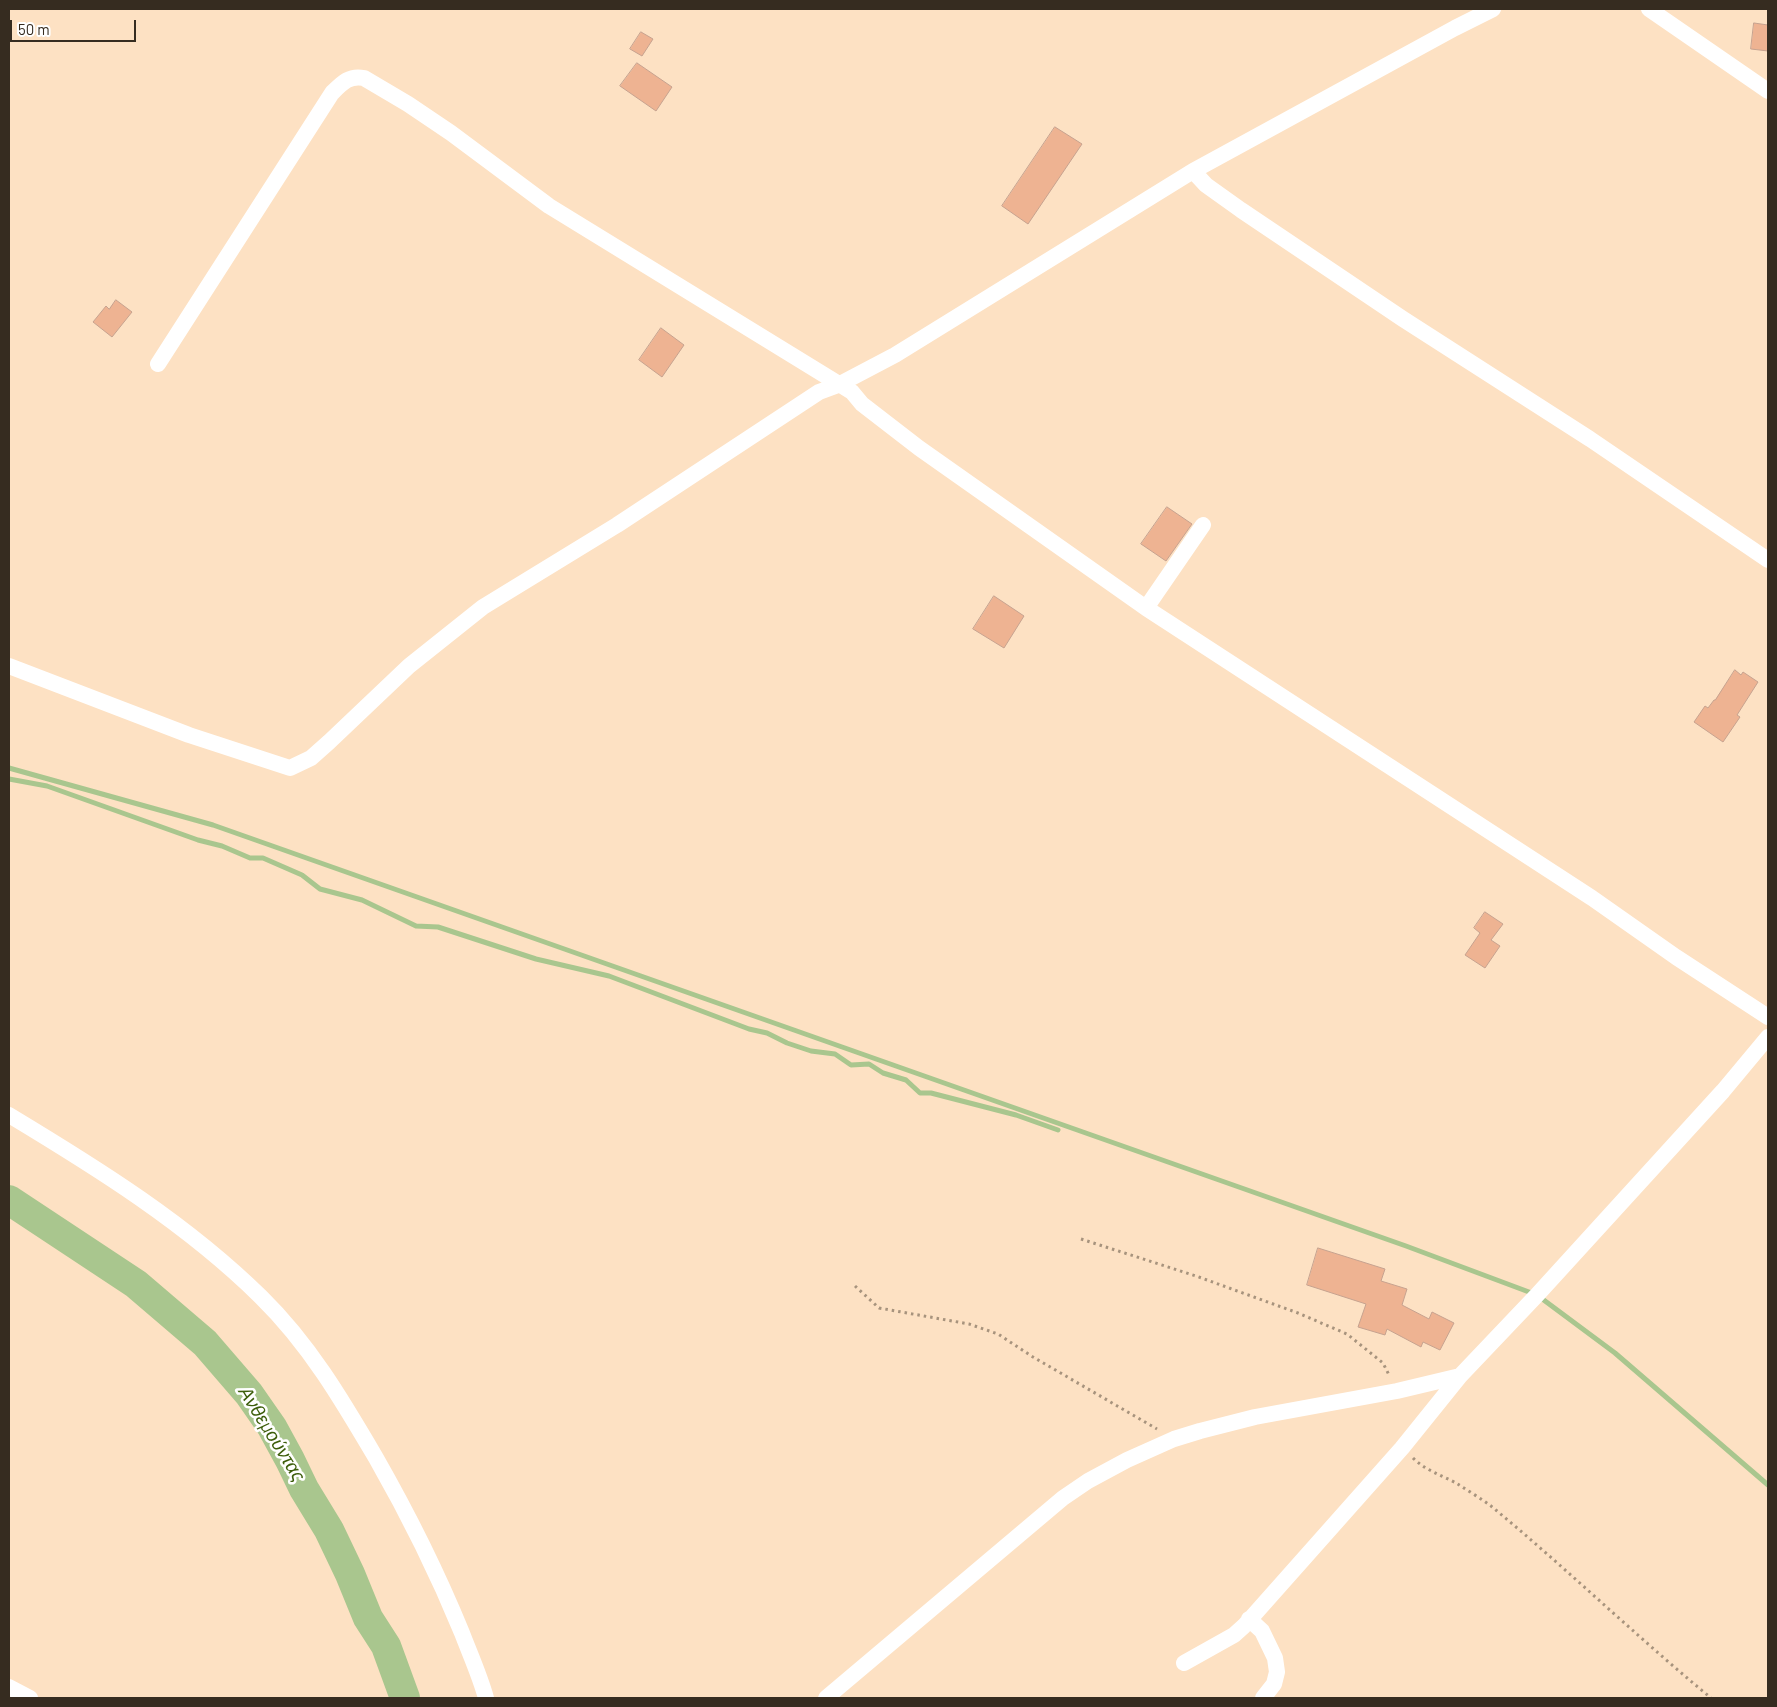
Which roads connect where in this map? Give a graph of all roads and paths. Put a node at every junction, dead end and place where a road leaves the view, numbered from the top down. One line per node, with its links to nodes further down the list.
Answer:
1 (1493, 9): 4 (street)
2 (1649, 9): 3 (street)
3 (1768, 91)
4 (1193, 171): 6 (street); 8 (street)
5 (158, 364): 6 (street)
6 (838, 385): 9 (street); 10 (street)
7 (1203, 525): 9 (street)
8 (1768, 560)
9 (1146, 608): 11 (street)
10 (9, 666)
11 (1768, 1017)
12 (1768, 1037): 16 (street)
13 (9, 1115): 24 (street)
14 (1081, 1238): 17 (path)
15 (856, 1286): 18 (path)
16 (1460, 1376): 17 (street); 19 (street)
17 (1397, 1391): 18 (street)
18 (1174, 1439): 25 (street)
19 (1402, 1448): 20 (street); 27 (path)
20 (1249, 1620): 21 (street); 26 (street)
21 (1184, 1663)
22 (9, 1687): 23 (street)
23 (30, 1698)
24 (486, 1698)
25 (826, 1698)
26 (1263, 1698)
27 (1711, 1698)

